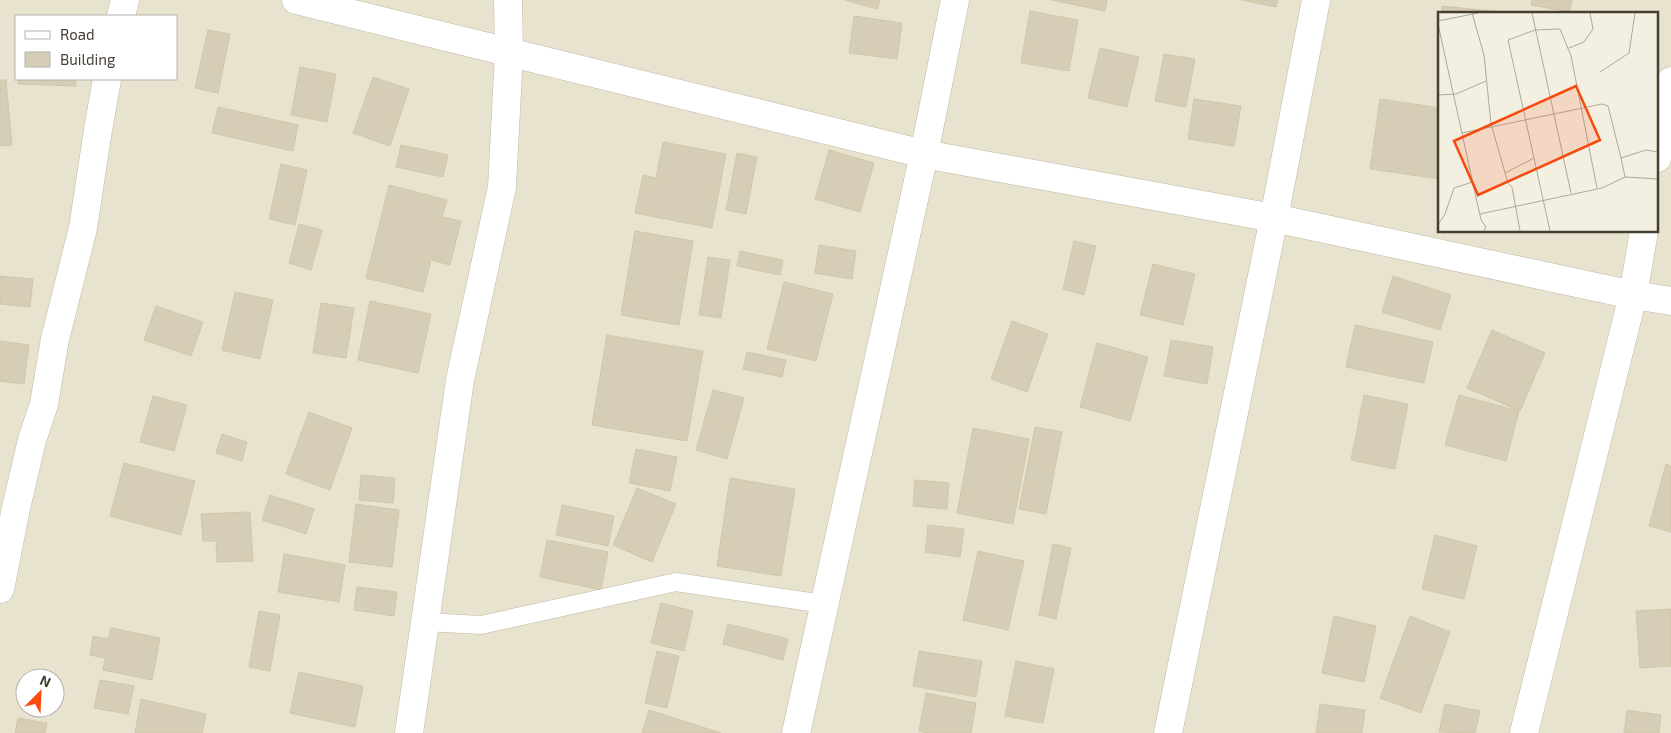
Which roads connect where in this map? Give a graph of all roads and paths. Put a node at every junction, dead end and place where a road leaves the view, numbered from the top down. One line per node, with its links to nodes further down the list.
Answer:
1 (124, 0): 6 (street)
2 (296, 0): 7 (street)
3 (508, 0): 7 (street)
4 (955, 0): 11 (street)
5 (1316, 0): 12 (street)
6 (121, 15)
7 (509, 52): 11 (street); 19 (street)
8 (107, 80): 16 (street)
9 (1671, 82): 10 (street)
10 (1658, 153)
11 (924, 154): 12 (street); 18 (street)
12 (1274, 218): 14 (street); 22 (street)
13 (1644, 232): 14 (street)
14 (1633, 295): 15 (street); 23 (street)
15 (1671, 301)
16 (2, 560): 17 (street)
17 (0, 589)
18 (824, 604): 19 (lane); 21 (street)
19 (425, 622): 20 (street)
20 (409, 733)
21 (796, 733)
22 (1168, 733)
23 (1524, 733)

